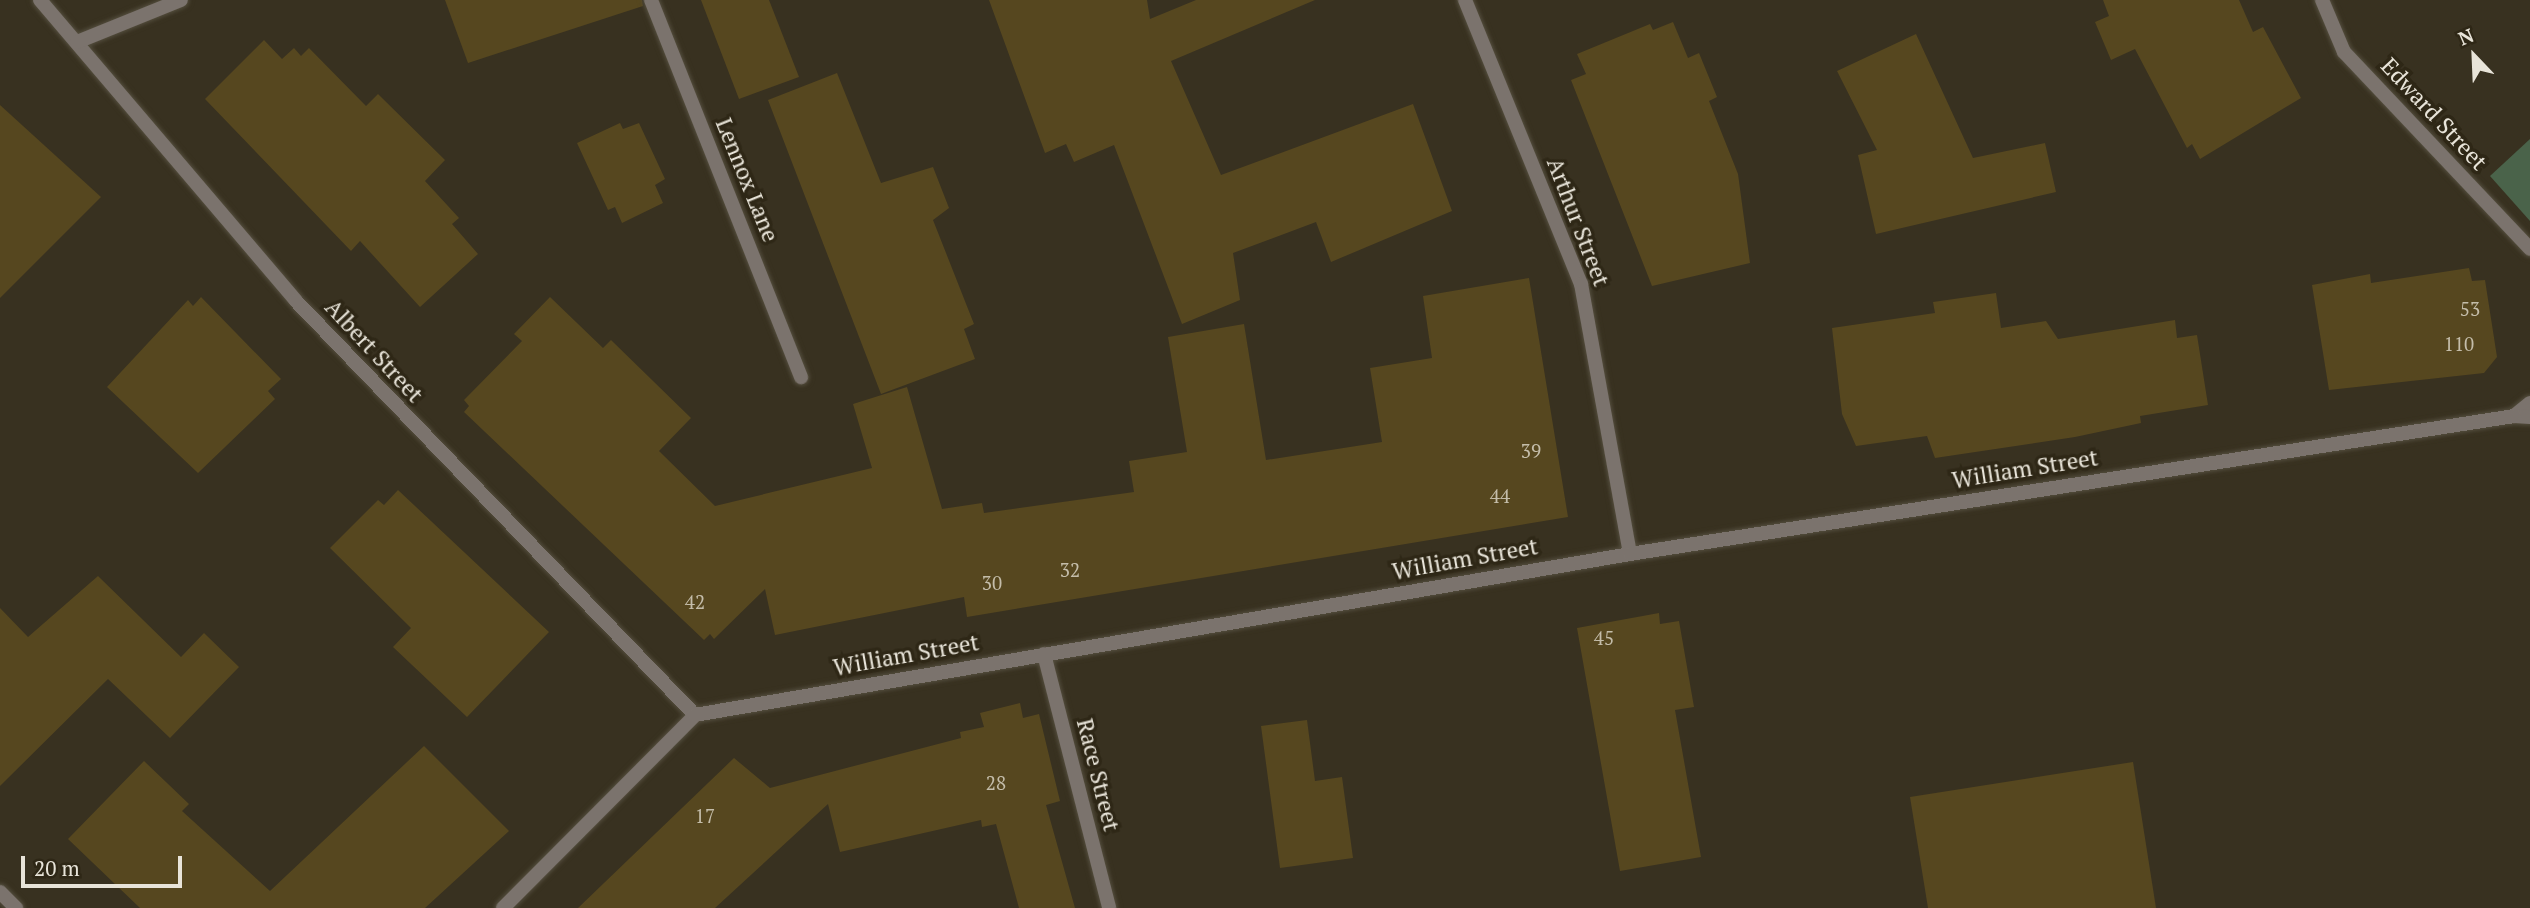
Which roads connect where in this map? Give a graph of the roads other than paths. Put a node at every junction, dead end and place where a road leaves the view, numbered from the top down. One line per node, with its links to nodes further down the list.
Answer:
1 (40, 0): 6 (street, Albert Street)
2 (181, 0): 6 (street)
3 (651, 0): 8 (street, Lennox Lane)
4 (1465, 0): 12 (street, Arthur Street)
5 (2322, 0): 7 (street, Edward Street)
6 (77, 42): 14 (street, Albert Street)
7 (2530, 249)
8 (801, 377)
9 (2530, 403): 10 (street)
10 (2514, 416): 11 (street, William Street); 12 (street, William Street)
11 (2530, 418)
12 (1630, 554): 13 (street, William Street)
13 (1044, 654): 14 (street, William Street); 18 (street, Race Street)
14 (695, 715): 17 (street)
15 (0, 892): 16 (street)
16 (16, 908)
17 (503, 908)
18 (1109, 908)

